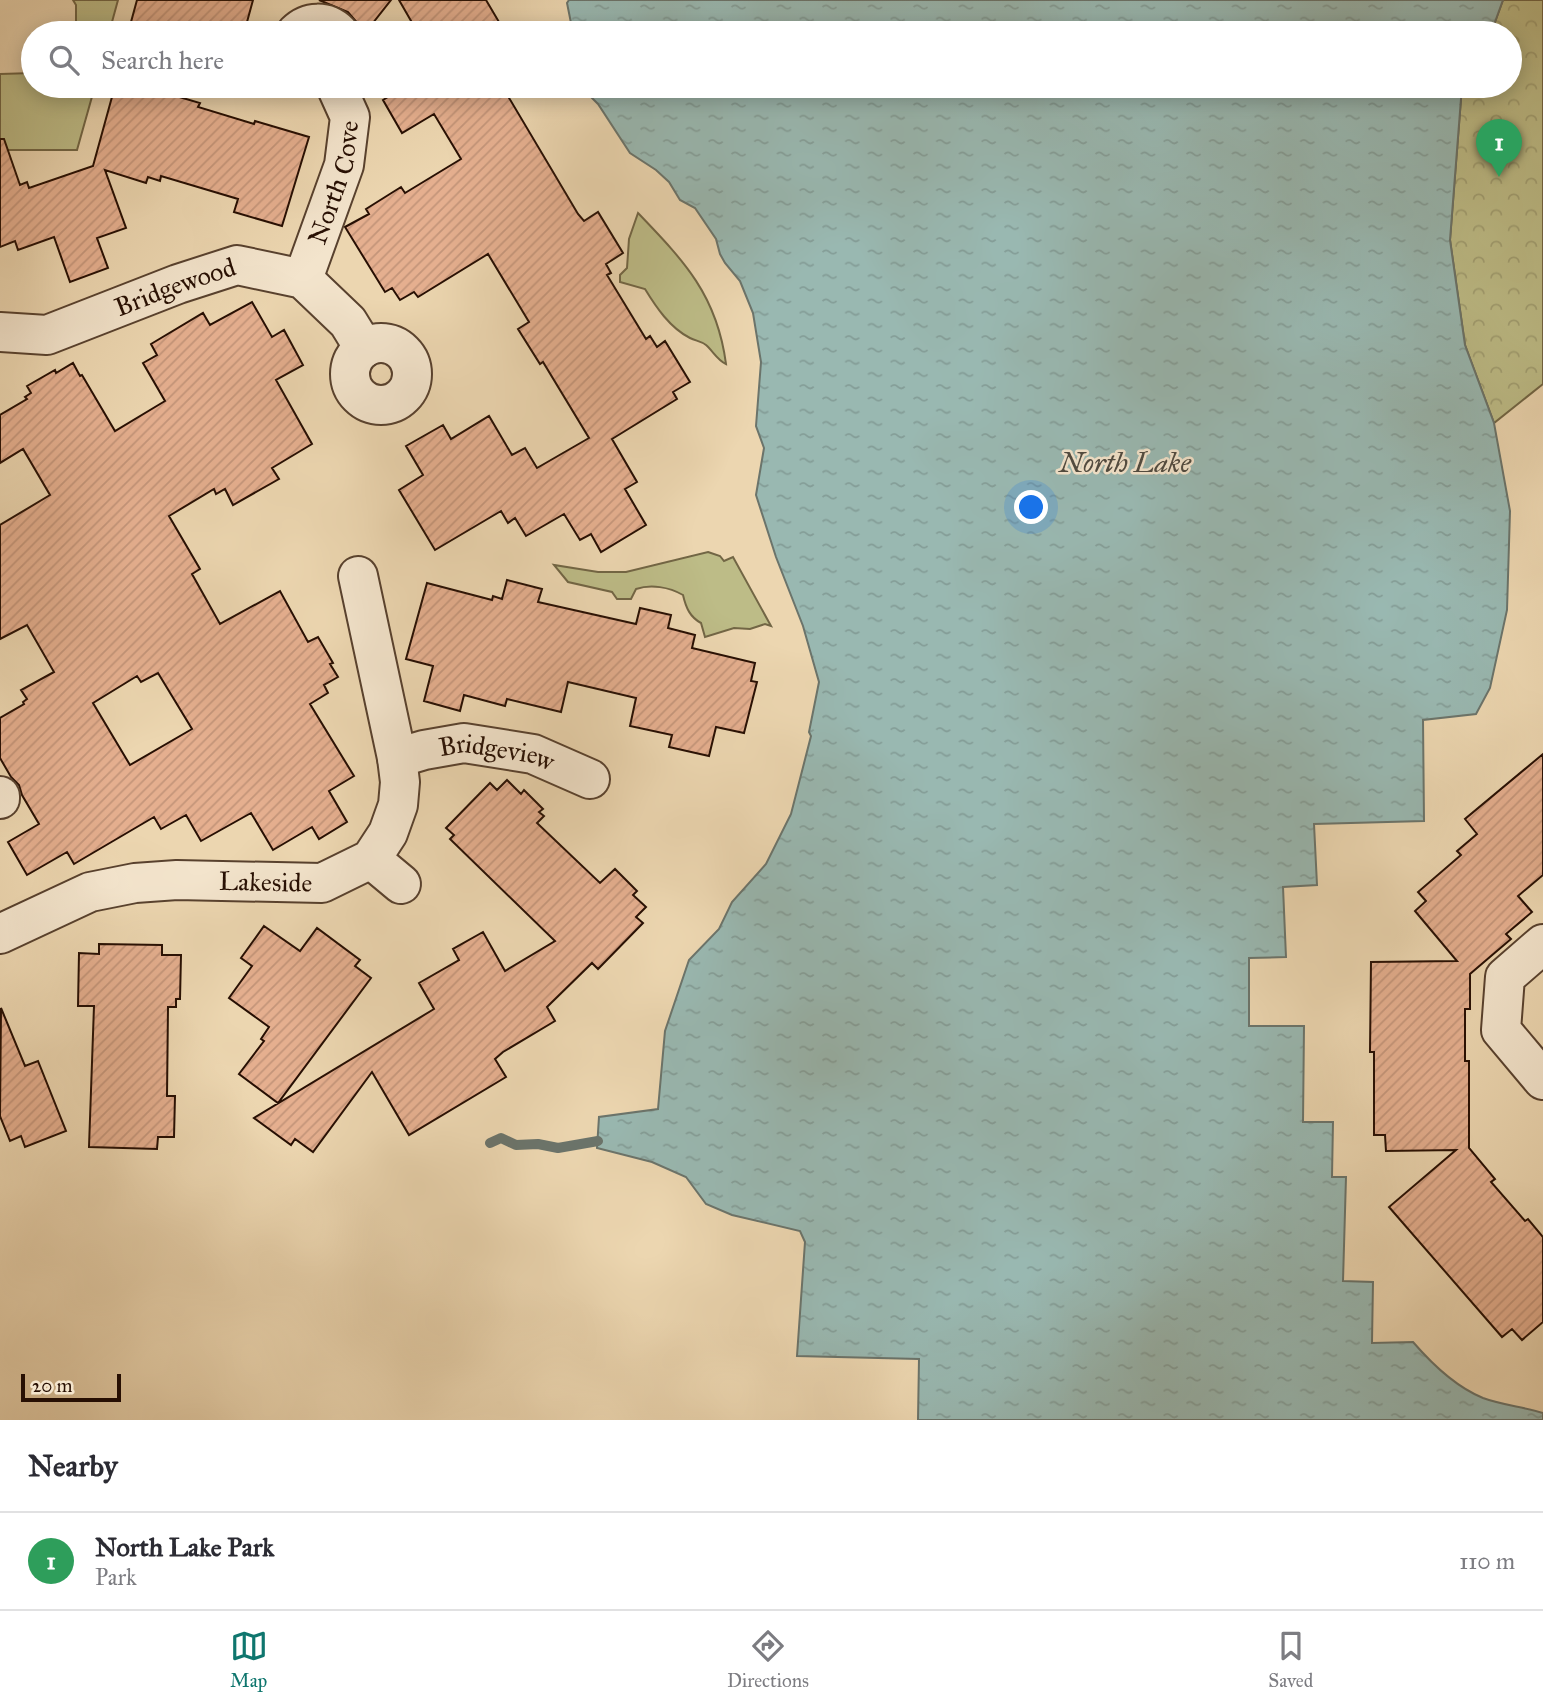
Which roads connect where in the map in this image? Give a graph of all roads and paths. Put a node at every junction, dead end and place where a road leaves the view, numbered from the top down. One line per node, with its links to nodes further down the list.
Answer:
1 (341, 98): 2 (street, North Cove)
2 (303, 279): 3 (street, Bridgewood); 4 (street)
3 (0, 332)
4 (364, 348)
5 (358, 576): 6 (street)
6 (397, 758): 7 (street, Bridgeview); 8 (street)
7 (590, 779)
8 (370, 859): 9 (street); 10 (street, Lakeside)
9 (401, 884)
10 (1, 930)
11 (1543, 944): 12 (street)
12 (1543, 1080)

